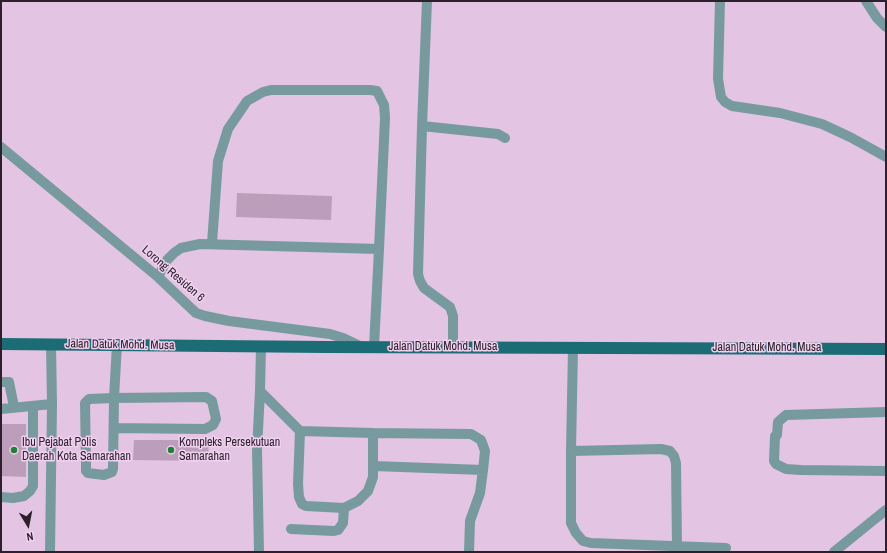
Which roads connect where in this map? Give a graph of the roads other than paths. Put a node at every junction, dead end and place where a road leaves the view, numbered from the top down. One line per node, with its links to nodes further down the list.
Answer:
1 (427, 1): 5 (street)
2 (720, 1): 8 (street)
3 (866, 1): 4 (street)
4 (886, 28)
5 (422, 126): 6 (street); 18 (street)
6 (505, 138)
7 (1, 147): 11 (street, Lorong Residen 6)
8 (886, 157)
9 (212, 243): 10 (street); 10 (street); 11 (street)
10 (379, 249): 17 (street)
11 (158, 277): 16 (street, Lorong Residen 6)
12 (1, 344): 13 (main road, Jalan Datuk Mohd. Musa)
13 (51, 344): 14 (main road, Jalan Datuk Mohd. Musa); 24 (street)
14 (117, 344): 15 (main road, Jalan Datuk Mohd. Musa); 23 (street)
15 (261, 347): 16 (main road, Jalan Datuk Mohd. Musa); 22 (street)
16 (362, 347): 17 (main road, Jalan Datuk Mohd. Musa)
17 (374, 347): 18 (main road, Jalan Datuk Mohd. Musa)
18 (453, 347): 19 (main road, Jalan Datuk Mohd. Musa)
19 (573, 348): 20 (main road, Jalan Datuk Mohd. Musa); 32 (street)
20 (886, 349)
21 (1, 382): 26 (street)
22 (260, 391): 30 (street); 43 (street)
23 (114, 398): 29 (street); 29 (street); 29 (street)
24 (52, 404): 25 (street); 42 (street)
25 (33, 406): 26 (street); 36 (street)
26 (14, 407): 27 (street)
27 (1, 409)
28 (886, 412): 35 (street)
29 (114, 428)
30 (300, 431): 31 (street); 37 (street)
31 (373, 433): 33 (street); 34 (street)
32 (571, 451): 40 (street); 40 (street)
33 (374, 466): 34 (street); 37 (street)
34 (483, 470): 44 (street)
35 (886, 471)
36 (1, 498)
37 (344, 508): 39 (street)
38 (886, 510): 45 (street)
39 (291, 529)
40 (677, 546): 41 (street)
41 (726, 548)
42 (50, 552)
43 (259, 552)
44 (470, 552)
45 (834, 552)

